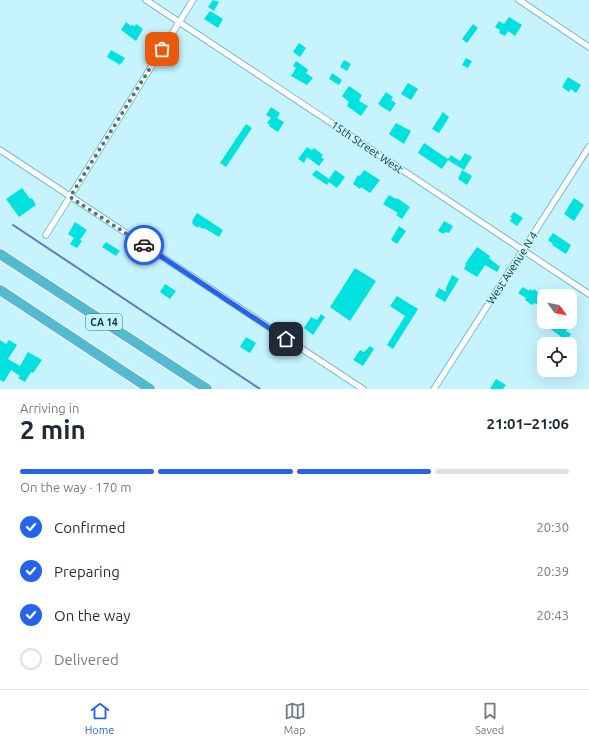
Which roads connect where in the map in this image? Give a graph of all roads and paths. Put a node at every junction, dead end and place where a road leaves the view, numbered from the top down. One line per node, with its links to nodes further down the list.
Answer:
1 (146, 0): 4 (street, 15th Street West)
2 (193, 0): 4 (street)
3 (519, 0): 5 (street)
4 (179, 22): 8 (street); 10 (street, 15th Street West)
5 (589, 47)
6 (589, 147): 10 (street, West Avenue N 4)
7 (0, 150): 8 (street)
8 (70, 197): 9 (street); 16 (street)
9 (46, 235)
10 (523, 251): 13 (street, 15th Street West); 17 (street, West Avenue N 4)
11 (0, 254): 15 (highway, CA 14)
12 (0, 290): 14 (highway, CA 14)
13 (589, 294)
14 (150, 389)
15 (207, 389)
16 (363, 389)
17 (434, 389)

